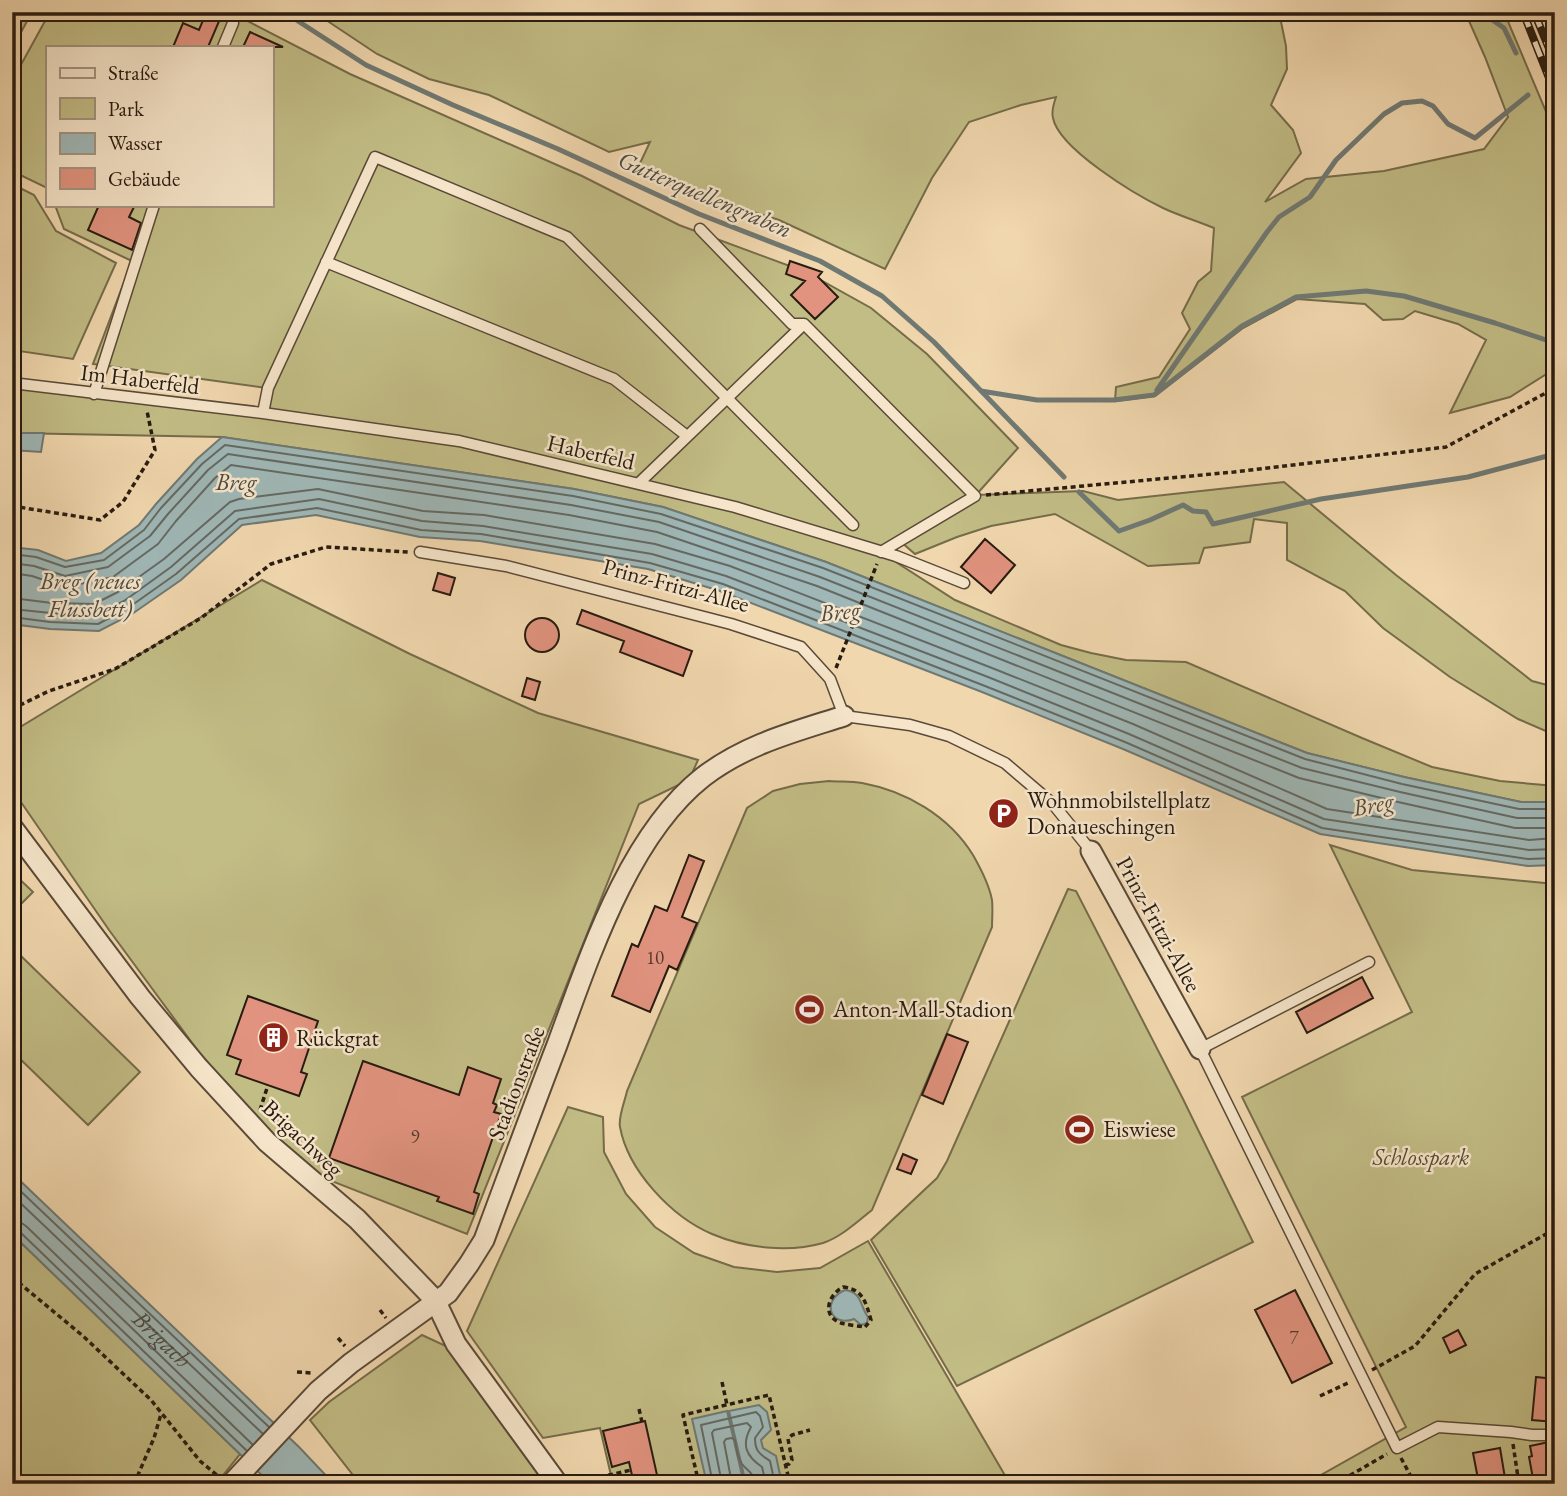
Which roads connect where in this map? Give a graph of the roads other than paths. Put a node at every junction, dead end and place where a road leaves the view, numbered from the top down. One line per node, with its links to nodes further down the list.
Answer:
1 (233, 23): 2 (lane)
2 (223, 46)
3 (154, 206): 8 (lane)
4 (701, 229): 6 (lane)
5 (326, 262): 9 (lane); 10 (lane); 11 (lane)
6 (804, 324): 9 (lane); 15 (lane)
7 (12, 383): 8 (lane, Im Haberfeld)
8 (94, 394): 10 (lane, Im Haberfeld)
9 (727, 398): 11 (lane); 13 (lane)
10 (263, 413): 12 (lane, Haberfeld)
11 (687, 436): 12 (lane)
12 (639, 483): 15 (lane, Haberfeld)
13 (853, 525)
14 (420, 552): 17 (lane, Prinz-Fritzi-Allee)
15 (880, 556): 16 (lane, Haberfeld)
16 (964, 583)
17 (844, 716): 19 (lane, Prinz-Fritzi-Allee); 22 (street, Stadionstraße)
18 (12, 827): 22 (street, Brigachweg)
19 (1091, 850): 21 (street, Prinz-Fritzi-Allee)
20 (1369, 962): 21 (lane)
21 (1200, 1049): 23 (lane, Prinz-Fritzi-Allee)
22 (435, 1300): 24 (street, Stadionstraße); 25 (street, Brigachweg)
23 (1555, 1435)
24 (229, 1478)
25 (558, 1484)

